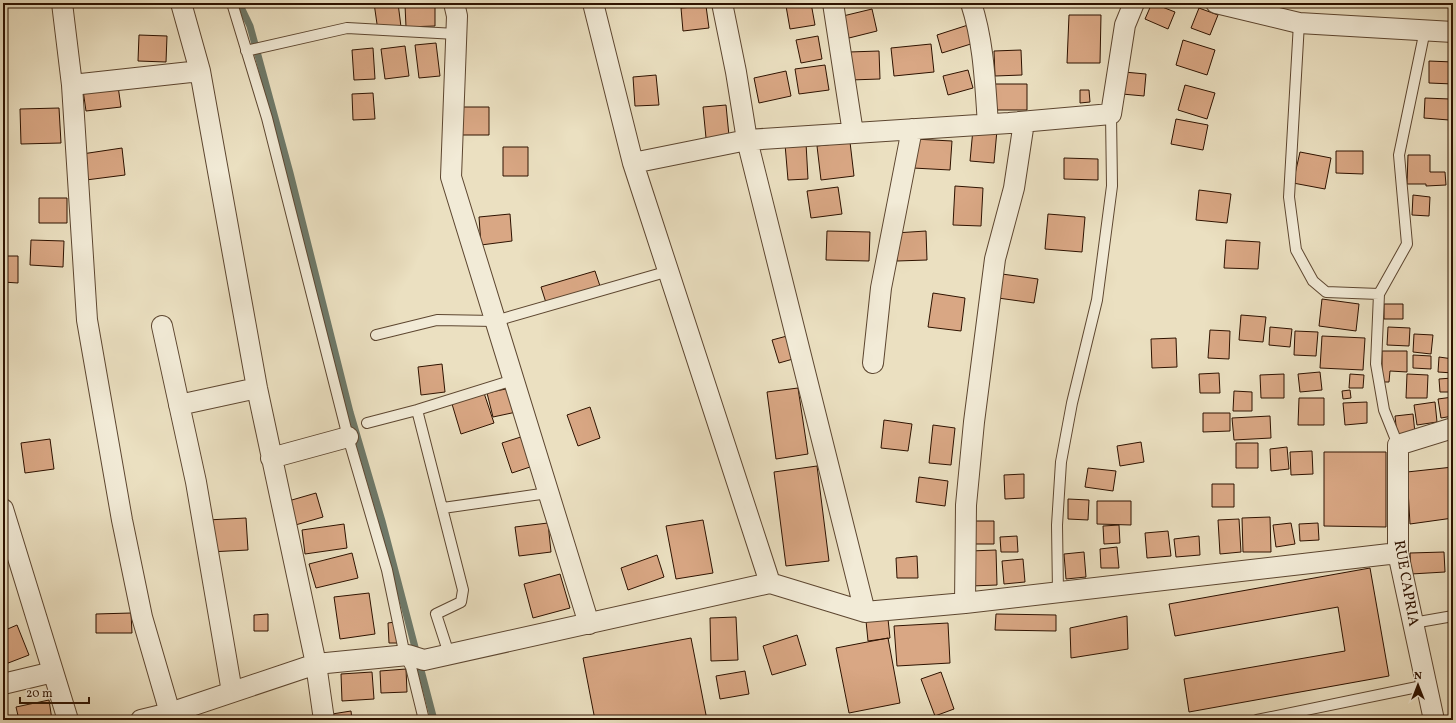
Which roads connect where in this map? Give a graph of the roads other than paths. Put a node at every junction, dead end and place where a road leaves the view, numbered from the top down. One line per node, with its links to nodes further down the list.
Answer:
1 (62, 3): 17 (street)
2 (181, 3): 16 (street)
3 (232, 3): 15 (lane)
4 (454, 3): 14 (street)
5 (593, 3): 24 (street)
6 (722, 3): 23 (street)
7 (833, 3): 22 (street)
8 (971, 3): 20 (street)
9 (1134, 3): 18 (street)
10 (1216, 3): 11 (street)
11 (1299, 23): 12 (street); 26 (lane)
12 (1425, 30): 13 (street); 26 (lane)
13 (1453, 32)
14 (456, 34): 15 (lane); 27 (street)
15 (246, 51): 37 (lane)
16 (200, 71): 17 (street); 32 (street)
17 (72, 85): 59 (street)
18 (1111, 114): 19 (street); 46 (lane)
19 (1024, 122): 20 (street); 47 (street)
20 (988, 124): 21 (street)
21 (912, 129): 22 (street); 30 (street)
22 (853, 133): 23 (street)
23 (747, 140): 24 (street); 48 (street)
24 (633, 163): 25 (street)
25 (669, 271): 27 (lane); 45 (street)
26 (1379, 294): 38 (lane)
27 (495, 321): 29 (lane); 31 (street)
28 (162, 326): 33 (street)
29 (376, 335)
30 (873, 363)
31 (514, 380): 34 (lane); 40 (street)
32 (257, 388): 33 (street); 39 (street)
33 (180, 405): 58 (street)
34 (417, 410): 35 (lane); 41 (lane)
35 (367, 423)
36 (1453, 428): 38 (street)
37 (348, 437): 39 (street); 53 (lane)
38 (1398, 445): 43 (street, RUE CAPRIA)
39 (271, 458): 54 (street)
40 (548, 493): 41 (lane); 51 (street)
41 (442, 508): 52 (lane)
42 (3, 509): 44 (street)
43 (1398, 553): 46 (street); 50 (street, RUE CAPRIA)
44 (11, 563): 55 (street)
45 (770, 583): 48 (street); 51 (street)
46 (1058, 592): 47 (street)
47 (965, 603): 48 (street)
48 (865, 612)
49 (1453, 616): 50 (lane)
50 (1413, 623): 57 (street, RUE CAPRIA)
51 (589, 624): 52 (street)
52 (449, 654): 53 (street)
53 (412, 657): 54 (street); 63 (lane)
54 (316, 664): 58 (street); 62 (street)
55 (53, 672): 56 (street); 60 (street)
56 (3, 684)
57 (1427, 685): 64 (lane); 65 (street, RUE CAPRIA)
58 (232, 692): 59 (street)
59 (169, 716): 61 (street)
60 (68, 720)
61 (141, 720)
62 (324, 720)
63 (424, 720)
64 (1257, 720)
65 (1434, 720)

